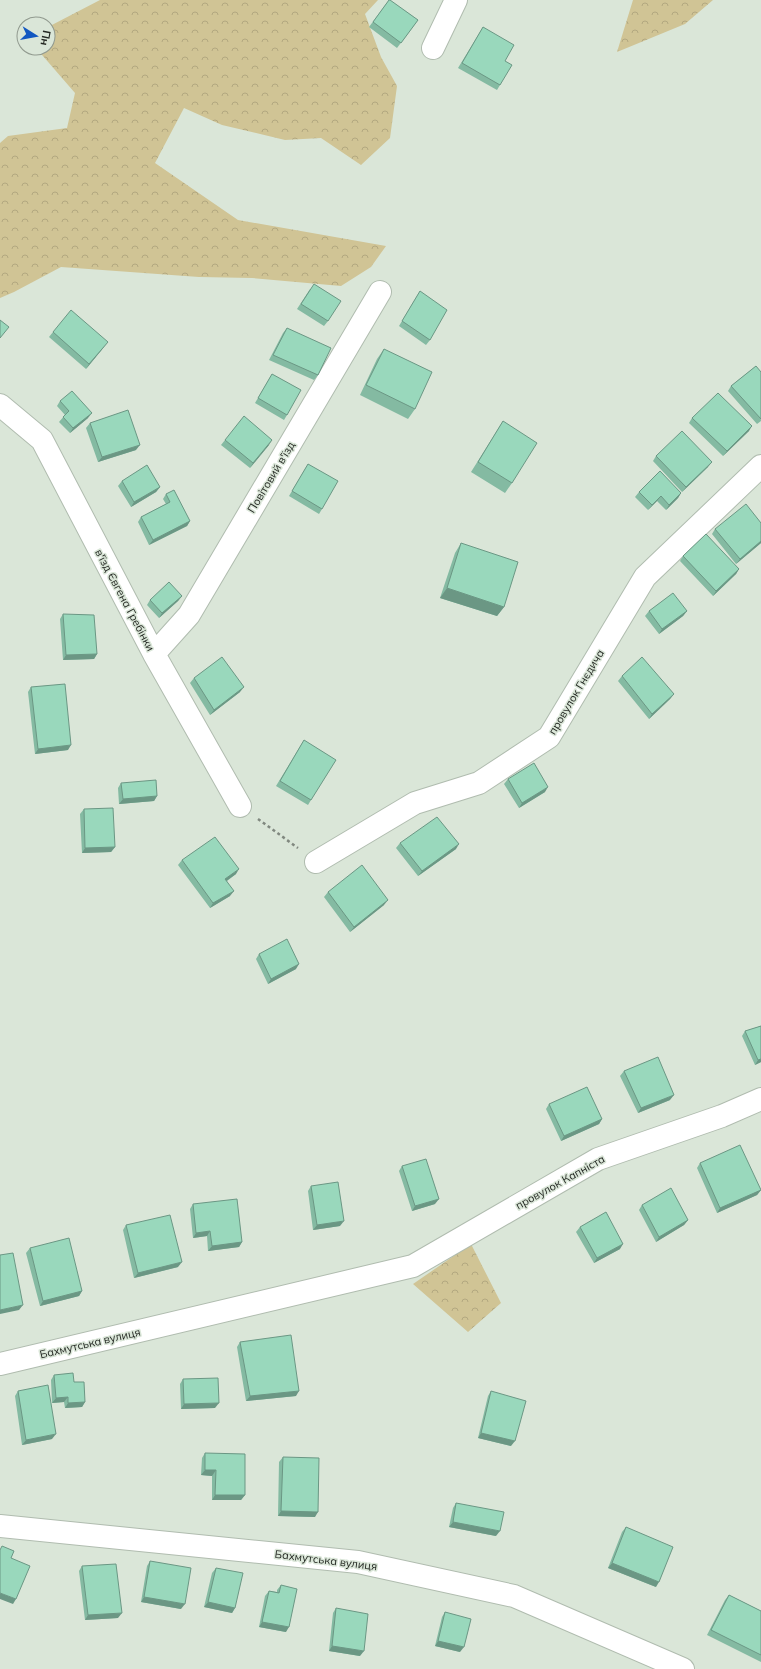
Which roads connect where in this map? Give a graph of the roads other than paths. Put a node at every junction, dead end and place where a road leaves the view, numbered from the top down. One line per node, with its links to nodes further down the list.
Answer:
1 (456, 0): 2 (street)
2 (434, 48)
3 (380, 292): 6 (street, Повітовий в'їзд)
4 (0, 405): 6 (street, в'їзд Євгена Гребінки)
5 (761, 466): 8 (street, провулок Гнєдича)
6 (154, 654): 7 (street, в'їзд Євгена Гребінки)
7 (240, 806)
8 (316, 862)
9 (761, 1099): 10 (street, провулок Капніста)
10 (413, 1266): 11 (street, Бахмутська вулиця)
11 (0, 1364)
12 (0, 1526): 13 (street, Бахмутська вулиця)
13 (683, 1669)

